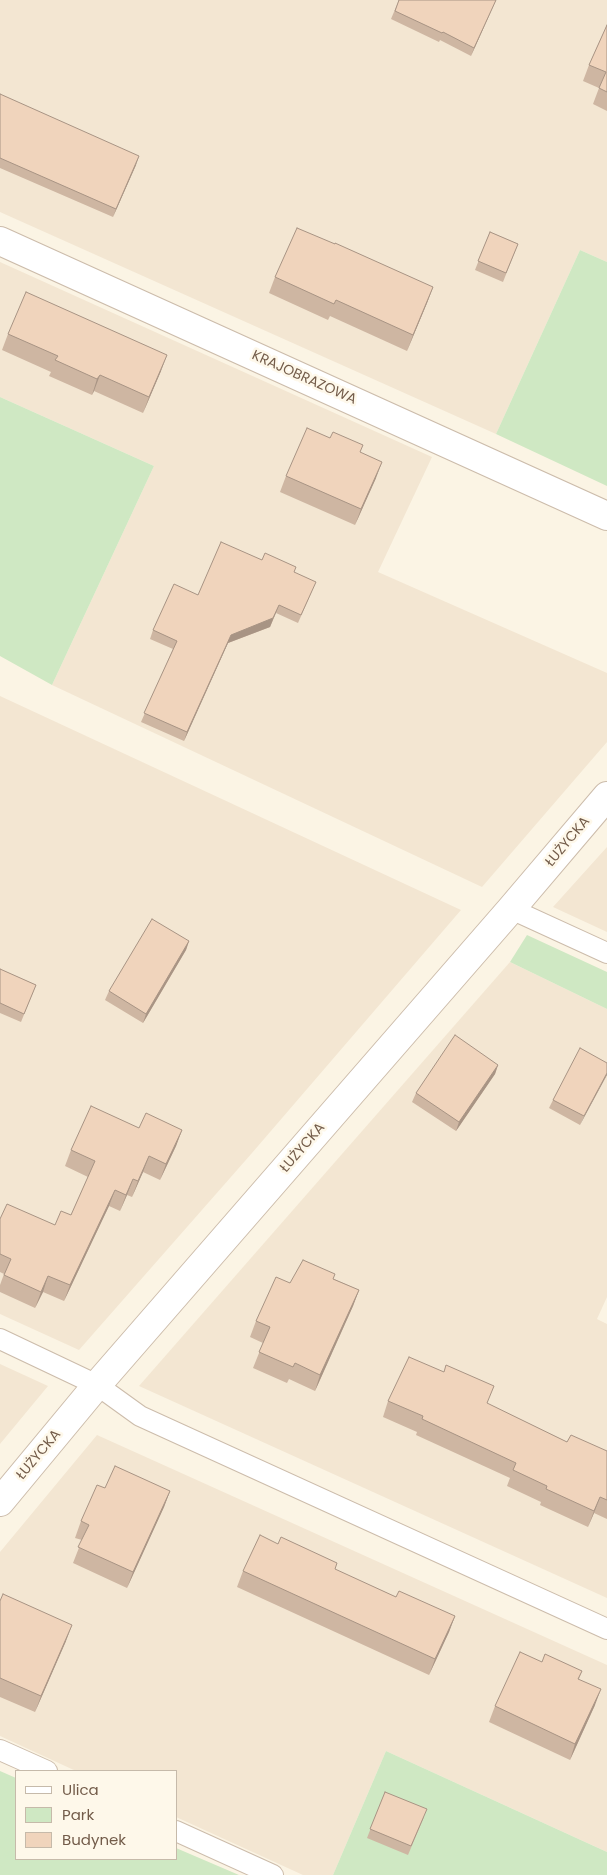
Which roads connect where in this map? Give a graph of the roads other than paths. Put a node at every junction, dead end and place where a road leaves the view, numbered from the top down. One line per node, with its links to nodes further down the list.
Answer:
1 (0, 240): 2 (street, KRAJOBRAZOWA)
2 (607, 516)
3 (607, 796): 4 (street, ŁUŻYCKA)
4 (511, 909): 5 (lane); 7 (street, ŁUŻYCKA)
5 (607, 954)
6 (0, 1339): 7 (lane)
7 (97, 1385): 8 (street, ŁUŻYCKA); 9 (lane)
8 (0, 1502)
9 (607, 1629)
10 (0, 1750): 11 (lane)
11 (45, 1770)
12 (178, 1831): 13 (lane)
13 (273, 1875)

